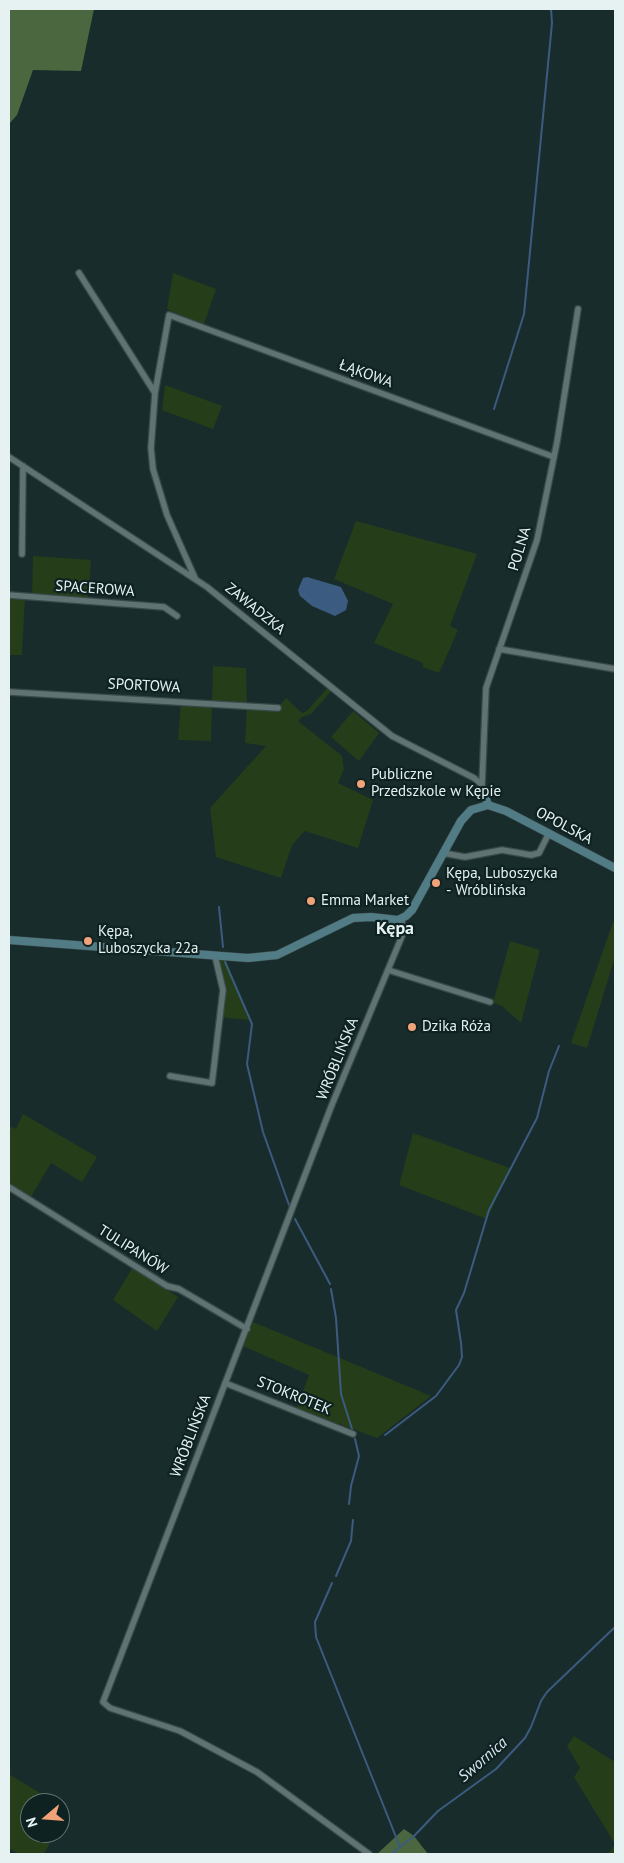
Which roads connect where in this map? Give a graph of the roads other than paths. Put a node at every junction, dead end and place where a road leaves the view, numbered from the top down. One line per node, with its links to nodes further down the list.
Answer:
1 (79, 273): 3 (street)
2 (578, 309): 5 (street, POLNA)
3 (155, 393): 5 (street, ŁĄKOWA); 8 (street)
4 (9, 457): 6 (street, ZAWADZKA)
5 (554, 457): 11 (street, POLNA)
6 (24, 466): 7 (street); 8 (street, ZAWADZKA)
7 (22, 554)
8 (195, 578): 15 (street, ZAWADZKA)
9 (9, 595): 10 (street, SPACEROWA)
10 (177, 616)
11 (499, 649): 12 (street); 15 (street, POLNA)
12 (615, 669)
13 (9, 692): 14 (street, SPORTOWA)
14 (278, 708)
15 (483, 788): 16 (street)
16 (488, 805): 17 (street, OPOLSKA); 18 (street)
17 (550, 833): 18 (street); 19 (street, OPOLSKA)
18 (443, 853): 20 (street)
19 (615, 868)
20 (402, 918): 22 (street); 23 (street, WRÓBLIŃSKA)
21 (9, 940): 22 (street)
22 (216, 956): 25 (street)
23 (388, 970): 24 (street); 27 (street, WRÓBLIŃSKA)
24 (490, 1002)
25 (170, 1076)
26 (9, 1187): 27 (street, TULIPANÓW)
27 (247, 1329): 28 (street, WRÓBLIŃSKA)
28 (225, 1383): 29 (street, STOKROTEK); 30 (street, WRÓBLIŃSKA)
29 (353, 1434)
30 (368, 1854)

